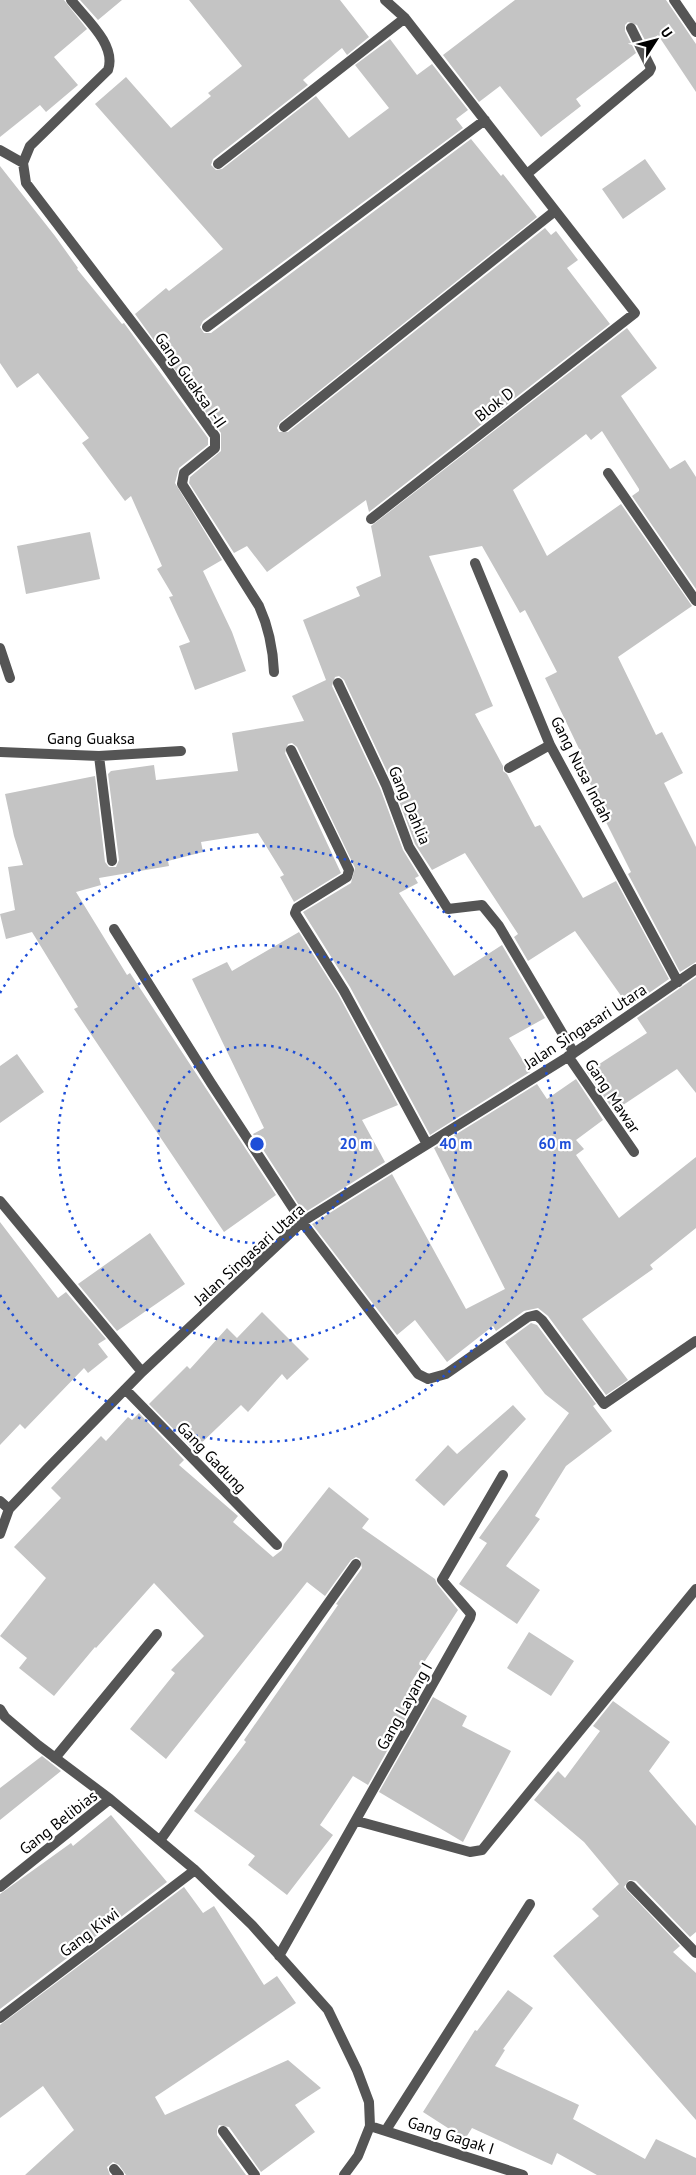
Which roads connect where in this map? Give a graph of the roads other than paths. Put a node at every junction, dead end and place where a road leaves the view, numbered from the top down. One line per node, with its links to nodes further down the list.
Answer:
1 (71, 0): 9 (street)
2 (385, 0): 4 (street)
3 (674, 0): 6 (street)
4 (405, 18): 7 (street); 10 (street)
5 (631, 28): 11 (street)
6 (696, 32)
7 (484, 120): 11 (street); 13 (street)
8 (0, 150): 9 (street)
9 (23, 163): 20 (street, Gang Guaksa I-II)
10 (218, 164)
11 (527, 174): 12 (street)
12 (556, 211): 14 (street); 16 (street, Blok D)
13 (207, 327)
14 (284, 427)
15 (608, 474): 18 (street)
16 (371, 519)
17 (475, 562): 23 (street, Gang Nusa Indah)
18 (696, 601)
19 (0, 648): 21 (street)
20 (274, 672)
21 (10, 678)
22 (338, 683): 33 (street, Gang Dahlia)
23 (550, 745): 28 (street); 32 (street, Gang Nusa Indah)
24 (291, 750): 34 (street)
25 (181, 751): 27 (street, Gang Guaksa)
26 (0, 752): 27 (street, Gang Guaksa)
27 (98, 756): 29 (street)
28 (509, 768)
29 (112, 861)
30 (114, 929): 37 (street)
31 (696, 970): 32 (street, Jalan Singasari Utara)
32 (678, 982): 33 (street, Jalan Singasari Utara)
33 (571, 1054): 34 (street, Jalan Singasari Utara); 35 (street, Gang Mawar)
34 (427, 1144): 37 (street, Jalan Singasari Utara)
35 (634, 1152)
36 (0, 1201): 39 (street)
37 (302, 1222): 38 (street); 39 (street, Jalan Singasari Utara)
38 (696, 1341)
39 (142, 1372): 40 (street, Jalan Singasari Utara)
40 (126, 1390): 43 (street, Jalan Singasari Utara); 45 (street, Gang Gadung)
41 (502, 1475): 52 (street, Gang Layang I)
42 (0, 1501): 43 (street)
43 (9, 1509): 44 (street)
44 (0, 1534)
45 (277, 1545)
46 (356, 1564): 53 (street)
47 (696, 1589): 52 (street)
48 (157, 1634): 50 (street)
49 (2, 1716): 50 (street)
50 (55, 1758): 51 (street)
51 (110, 1799): 53 (street); 56 (street, Gang Belibias)
52 (356, 1821): 59 (street, Gang Layang I)
53 (160, 1839): 54 (street)
54 (195, 1870): 59 (street); 60 (street, Gang Kiwi)
55 (631, 1886): 58 (street)
56 (0, 1887)
57 (530, 1904): 62 (street)
58 (696, 1953)
59 (280, 1956): 61 (street)
60 (0, 2018)
61 (370, 2126): 62 (street, Gang Gagak I); 65 (street)
62 (386, 2130): 66 (street, Gang Gagak I)
63 (223, 2131): 64 (street)
64 (255, 2175)
65 (344, 2175)
66 (523, 2175)

